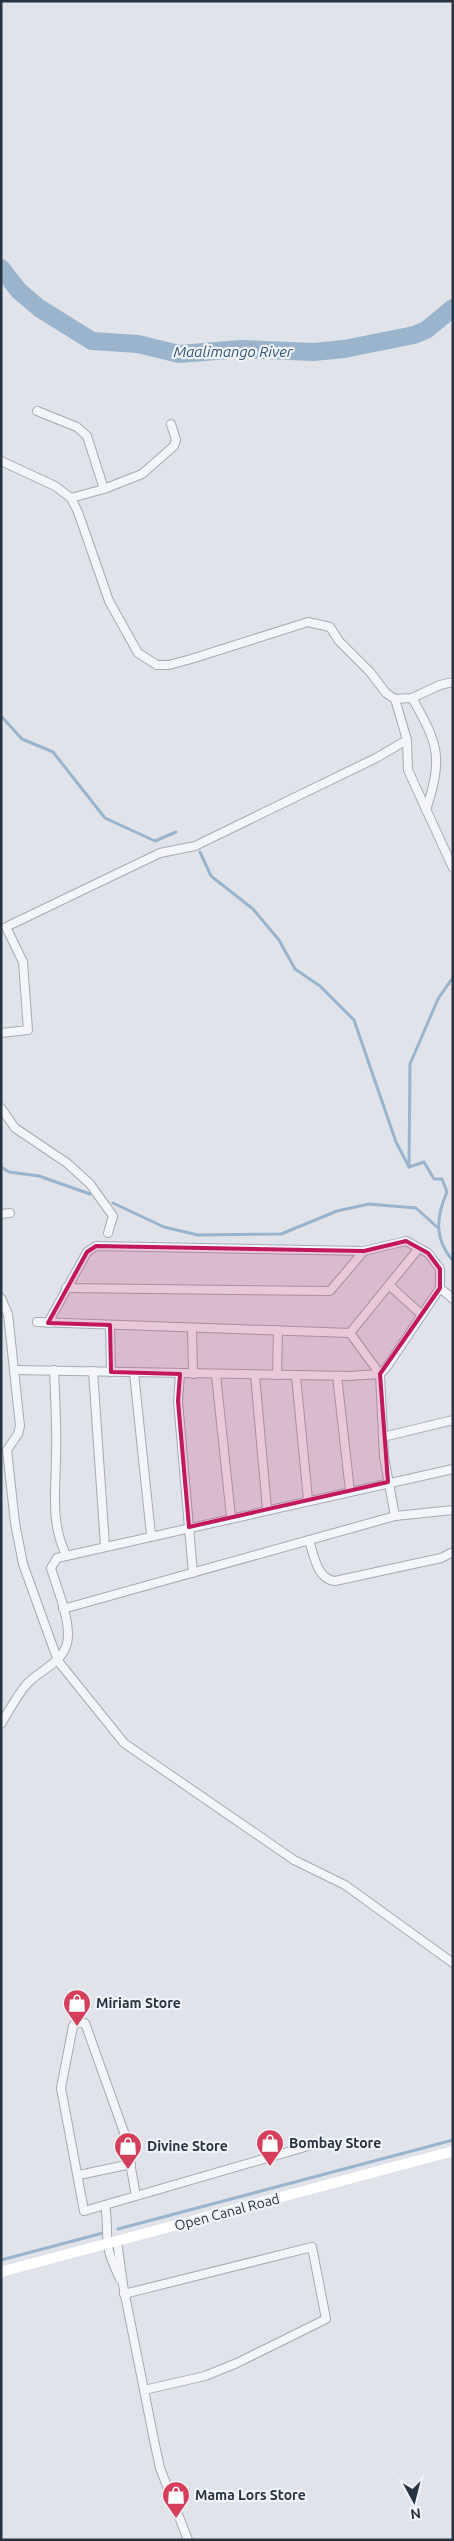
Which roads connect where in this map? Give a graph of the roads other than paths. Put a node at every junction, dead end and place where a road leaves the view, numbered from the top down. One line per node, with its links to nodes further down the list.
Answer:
1 (37, 411): 4 (street)
2 (171, 424): 4 (street)
3 (1, 461): 5 (street)
4 (104, 489): 5 (street)
5 (71, 498): 8 (street)
6 (453, 682): 7 (street)
7 (412, 698): 8 (street); 10 (street)
8 (395, 699): 9 (street)
9 (407, 740): 10 (street); 12 (street)
10 (426, 810): 11 (street)
11 (453, 868)
12 (1, 1033)
13 (1, 1108): 14 (street)
14 (108, 1233)
15 (419, 1248): 16 (street); 17 (street); 19 (street)
16 (364, 1251): 18 (street); 18 (street)
17 (389, 1285): 22 (street); 28 (street)
18 (66, 1288): 24 (street)
19 (440, 1288): 21 (street); 22 (street)
20 (1, 1298): 29 (street)
21 (453, 1299)
22 (422, 1315): 36 (street)
23 (37, 1322): 24 (street)
24 (48, 1323): 25 (street)
25 (110, 1325): 26 (street); 32 (street)
26 (192, 1328): 27 (street); 35 (street)
27 (278, 1330): 28 (street); 39 (street)
28 (350, 1333): 36 (street)
29 (14, 1370): 30 (street); 60 (street)
30 (54, 1370): 31 (street); 57 (street)
31 (93, 1371): 32 (street); 55 (street)
32 (111, 1372): 33 (street)
33 (134, 1372): 34 (street); 53 (street)
34 (180, 1374): 35 (street); 52 (street)
35 (193, 1374): 37 (street)
36 (380, 1374): 41 (street); 43 (street)
37 (216, 1375): 38 (street); 51 (street)
38 (255, 1375): 39 (street); 48 (street)
39 (277, 1376): 40 (street)
40 (296, 1376): 41 (street); 47 (street)
41 (337, 1376): 46 (street)
42 (453, 1420): 43 (street)
43 (383, 1436): 45 (street)
44 (453, 1469): 45 (street)
45 (388, 1482): 46 (street); 50 (street)
46 (350, 1491): 47 (street)
47 (308, 1500): 48 (street)
48 (267, 1509): 51 (street)
49 (453, 1510): 50 (street)
50 (395, 1516): 54 (street)
51 (231, 1517): 52 (street)
52 (189, 1527): 53 (street); 58 (street)
53 (151, 1535): 55 (street)
54 (309, 1540): 56 (street); 58 (street)
55 (105, 1546): 57 (street)
56 (453, 1552)
57 (66, 1554): 59 (street)
58 (193, 1573): 59 (street)
59 (63, 1609): 60 (street)
60 (58, 1661): 61 (street); 62 (street)
61 (1, 1724)
62 (453, 1963)
63 (322, 2142): 67 (street)
64 (453, 2151): 69 (street, Open Canal Road)
65 (131, 2164): 66 (street); 66 (street); 67 (street)
66 (79, 2175): 68 (street)
67 (136, 2196): 68 (street)
68 (105, 2205): 69 (street)
69 (112, 2242): 70 (street, Open Canal Road); 71 (street)
70 (1, 2272)
71 (123, 2289): 72 (street); 72 (street)
72 (144, 2390): 73 (street)
73 (188, 2540)

